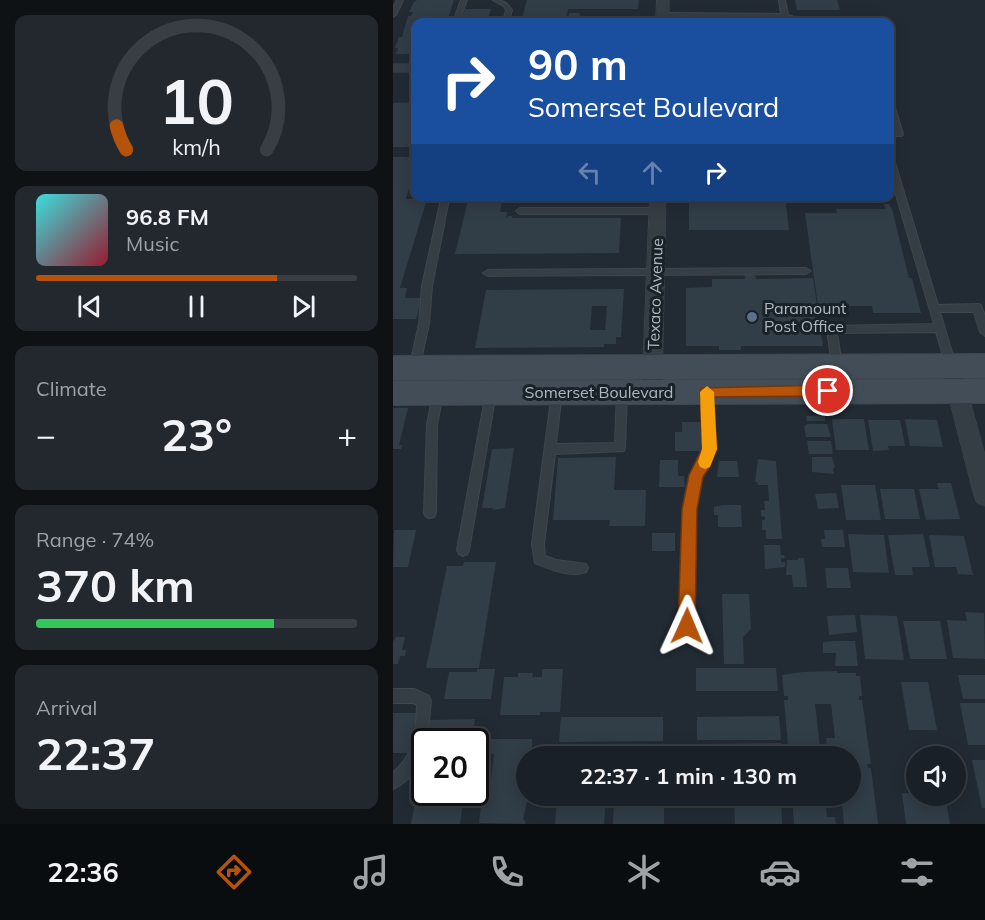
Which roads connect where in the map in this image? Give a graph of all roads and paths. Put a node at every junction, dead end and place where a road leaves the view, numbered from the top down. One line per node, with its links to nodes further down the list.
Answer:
1 (464, 0): 8 (lane)
2 (495, 0): 9 (lane)
3 (663, 0): 10 (street)
4 (782, 0): 7 (lane)
5 (396, 4): 6 (lane)
6 (393, 15)
7 (785, 16): 11 (lane); 12 (lane)
8 (457, 18)
9 (507, 18)
10 (663, 18)
11 (726, 18)
12 (793, 18)
13 (393, 68): 14 (street)
14 (411, 68)
15 (894, 118): 16 (lane)
16 (894, 134)
17 (894, 185): 25 (lane)
18 (445, 201): 31 (lane)
19 (658, 204): 20 (lane); 23 (street, Texaco Avenue)
20 (520, 211)
21 (805, 271): 23 (lane)
22 (488, 273): 23 (lane)
23 (656, 273): 30 (street, Texaco Avenue)
24 (981, 308): 25 (lane); 27 (lane)
25 (933, 309): 26 (lane)
26 (939, 328): 28 (lane); 32 (lane)
27 (985, 332)
28 (837, 366): 30 (main road, Somerset Boulevard); 32 (main road, Somerset Boulevard)
29 (985, 366): 32 (main road, Somerset Boulevard)
30 (653, 379): 31 (main road, Somerset Boulevard); 34 (main road, Somerset Boulevard); 35 (main road, Somerset Boulevard)
31 (405, 380): 36 (main road, Somerset Boulevard)
32 (965, 383): 35 (main road, Somerset Boulevard); 39 (street)
33 (557, 392): 34 (main road, Somerset Boulevard); 37 (main road, Somerset Boulevard); 38 (lane)
34 (622, 392): 38 (lane)
35 (706, 392): 43 (lane)
36 (438, 393): 37 (main road, Somerset Boulevard); 40 (lane)
37 (491, 393): 41 (lane)
38 (550, 449): 42 (lane)
39 (985, 496)
40 (430, 513)
41 (463, 550)
42 (582, 568)
43 (687, 626)
44 (393, 696): 45 (lane)
45 (393, 782)

